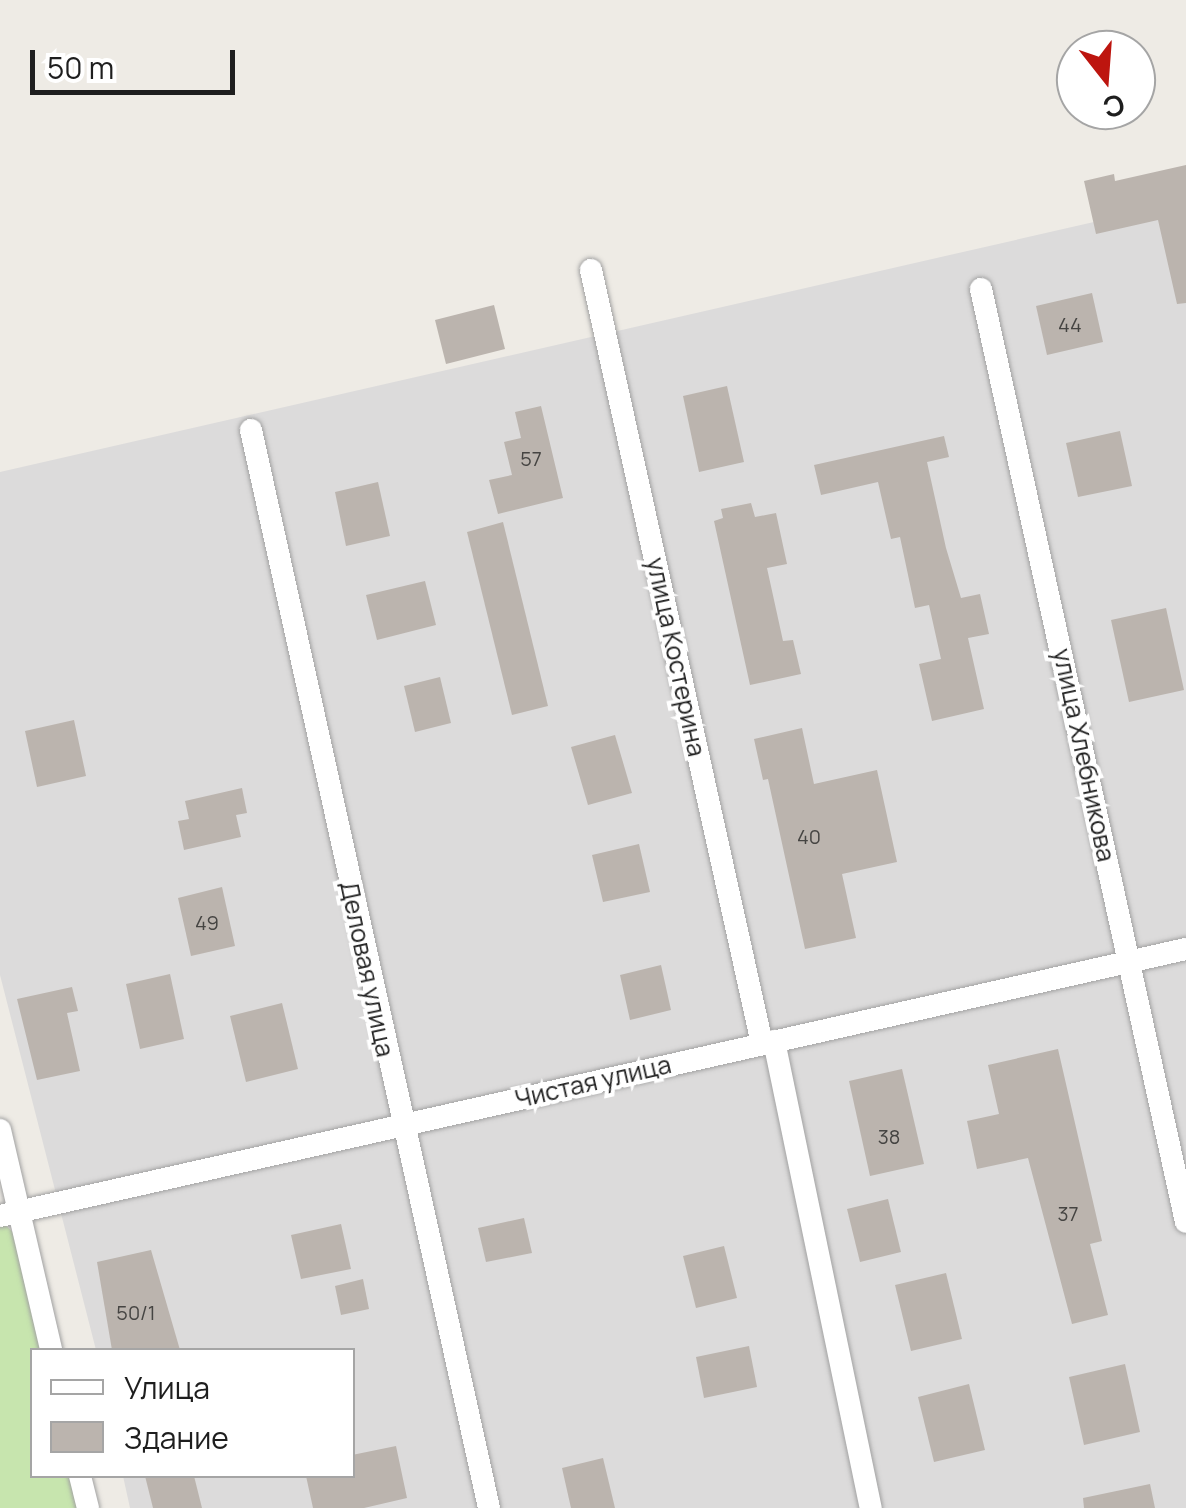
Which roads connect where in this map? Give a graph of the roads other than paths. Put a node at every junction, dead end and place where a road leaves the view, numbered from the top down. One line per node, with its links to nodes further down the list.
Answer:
1 (590, 270): 6 (street, улица Костерина)
2 (981, 288): 5 (street, улица Хлебникова)
3 (250, 430): 7 (street, Деловая улица)
4 (1186, 949): 5 (street, Чистая улица)
5 (1130, 961): 6 (street, Чистая улица); 10 (street, улица Хлебникова)
6 (768, 1043): 7 (street, Чистая улица); 15 (street, улица Костерина)
7 (401, 1126): 9 (street, Чистая улица); 14 (street, Деловая улица)
8 (0, 1130): 9 (street)
9 (9, 1214): 11 (street)
10 (1186, 1222)
11 (49, 1348)
12 (80, 1478): 13 (street)
13 (88, 1508)
14 (488, 1508)
15 (870, 1508)

